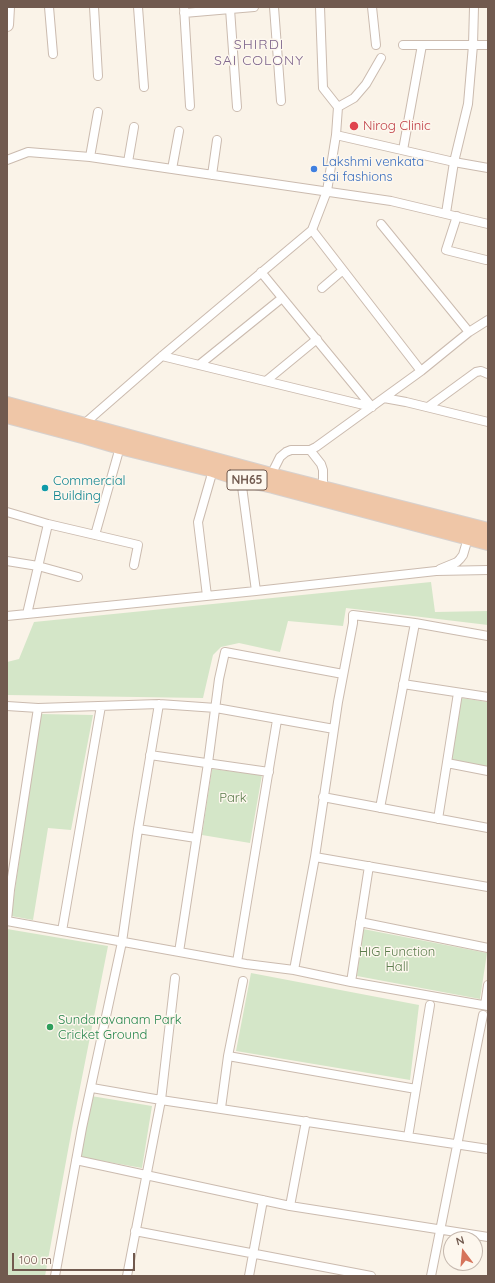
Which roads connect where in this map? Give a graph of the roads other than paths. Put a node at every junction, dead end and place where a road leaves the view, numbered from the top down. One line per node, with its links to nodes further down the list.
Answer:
1 (8, 7): 12 (main road)
2 (49, 7): 18 (street)
3 (94, 7): 20 (street)
4 (138, 7): 21 (street)
5 (254, 7): 10 (street)
6 (274, 7): 22 (street)
7 (320, 7): 25 (street)
8 (372, 7): 13 (street)
9 (474, 7): 16 (street)
10 (230, 9): 11 (street); 24 (street)
11 (184, 10): 23 (street)
12 (7, 25)
13 (376, 45)
14 (403, 45): 15 (street)
15 (422, 45): 16 (street); 31 (street)
16 (473, 45): 17 (street); 35 (street)
17 (488, 45)
18 (53, 54)
19 (381, 58): 25 (street)
20 (98, 76)
21 (144, 87)
22 (281, 101)
23 (190, 106)
24 (237, 107)
25 (338, 107): 29 (street)
26 (98, 112): 32 (street)
27 (134, 127): 34 (street)
28 (179, 131): 37 (street)
29 (336, 135): 31 (street); 39 (street)
30 (217, 140): 38 (street)
31 (404, 150): 35 (street)
32 (90, 157): 33 (street); 34 (street)
33 (7, 160)
34 (128, 162): 37 (street)
35 (454, 162): 36 (street); 40 (street)
36 (488, 168)
37 (172, 169): 38 (street)
38 (212, 175): 39 (street)
39 (327, 191): 40 (street); 44 (street)
40 (446, 213): 41 (street)
41 (457, 216): 43 (street); 45 (street)
42 (381, 224): 51 (street)
43 (488, 224)
44 (312, 230): 46 (street); 47 (street)
45 (486, 260)
46 (343, 270): 48 (street); 55 (street)
47 (261, 272): 49 (street); 53 (street)
48 (322, 288)
49 (282, 298): 52 (street); 54 (street)
50 (488, 320): 51 (street)
51 (469, 332): 55 (street)
52 (317, 339): 57 (street); 60 (street)
53 (162, 356): 54 (street); 64 (street)
54 (199, 365): 57 (street)
55 (421, 371): 58 (street)
56 (488, 374): 61 (street)
57 (266, 381): 60 (street)
58 (384, 398): 60 (street); 61 (street)
59 (7, 404): 64 (highway, NH65)
60 (372, 407): 66 (street)
61 (428, 407): 63 (street)
62 (7, 416): 65 (highway, NH65)
63 (488, 422)
64 (84, 424): 67 (highway, NH65)
65 (120, 447): 67 (highway, NH65); 76 (street)
66 (310, 450): 70 (street); 72 (street)
67 (174, 455): 68 (highway, NH65)
68 (194, 460): 69 (highway, NH65); 70 (highway, NH65)
69 (213, 470): 71 (highway, NH65); 86 (street)
70 (271, 475): 72 (highway, NH65)
71 (241, 479): 77 (highway, NH65); 85 (street)
72 (323, 487): 75 (highway, NH65)
73 (7, 512): 74 (street)
74 (48, 524): 76 (street); 81 (street)
75 (488, 530)
76 (96, 534): 80 (street)
77 (468, 538): 78 (highway, NH65); 83 (street)
78 (488, 543)
79 (7, 561): 81 (street)
80 (134, 565)
81 (38, 566): 84 (street); 87 (street)
82 (488, 570): 83 (street)
83 (436, 571): 85 (street)
84 (78, 577)
85 (256, 591): 86 (street)
86 (206, 596): 87 (street)
87 (27, 614): 88 (street)
88 (7, 616)
89 (415, 623): 90 (street); 91 (street); 92 (street)
90 (488, 636)
91 (343, 674): 99 (street); 101 (street)
92 (403, 684): 93 (street); 108 (street)
93 (458, 693): 94 (street); 104 (street)
94 (488, 697)
95 (159, 704): 97 (street); 99 (street); 102 (street)
96 (7, 706): 98 (street)
97 (101, 706): 98 (street); 118 (street)
98 (38, 708): 116 (street)
99 (216, 708): 100 (street); 103 (street)
100 (277, 720): 101 (street); 106 (street)
101 (334, 729): 107 (street)
102 (150, 755): 103 (street); 111 (street)
103 (208, 763): 106 (street); 112 (street)
104 (447, 763): 105 (street); 109 (street)
105 (488, 771)
106 (269, 772): 122 (street)
107 (323, 797): 108 (street); 113 (street)
108 (380, 808): 109 (street)
109 (438, 819): 110 (street)
110 (488, 828)
111 (138, 829): 112 (street); 119 (street)
112 (196, 838): 121 (street)
113 (315, 857): 114 (street); 123 (street)
114 (369, 866): 115 (street); 117 (street)
115 (488, 887)
116 (7, 920): 118 (street)
117 (360, 922): 120 (street); 126 (street)
118 (62, 931): 119 (street)
119 (122, 942): 121 (street); 132 (street)
120 (488, 948)
121 (179, 952): 122 (street)
122 (237, 962): 123 (street)
123 (294, 970): 126 (street)
124 (176, 978): 134 (street)
125 (243, 981): 131 (street)
126 (351, 982): 129 (street)
127 (488, 985): 129 (street)
128 (430, 1005): 133 (street)
129 (486, 1006)
130 (483, 1015): 138 (street)
131 (228, 1056): 133 (street); 135 (street)
132 (92, 1088): 134 (street); 140 (street)
133 (416, 1089): 137 (street)
134 (161, 1100): 135 (street); 141 (street)
135 (221, 1108): 136 (street)
136 (306, 1122): 137 (street); 143 (street)
137 (408, 1137): 138 (street)
138 (457, 1146): 139 (street); 144 (street)
139 (488, 1150)
140 (76, 1160): 141 (street); 148 (street)
141 (146, 1175): 142 (street); 145 (street)
142 (263, 1200): 143 (street); 147 (street)
143 (290, 1206): 144 (street)
144 (441, 1230): 146 (street); 152 (street)
145 (135, 1231): 147 (street); 149 (street)
146 (488, 1237)
147 (252, 1253): 150 (street); 151 (street)
148 (55, 1276)
149 (127, 1276)
150 (249, 1276)
151 (371, 1276)
152 (431, 1276)

